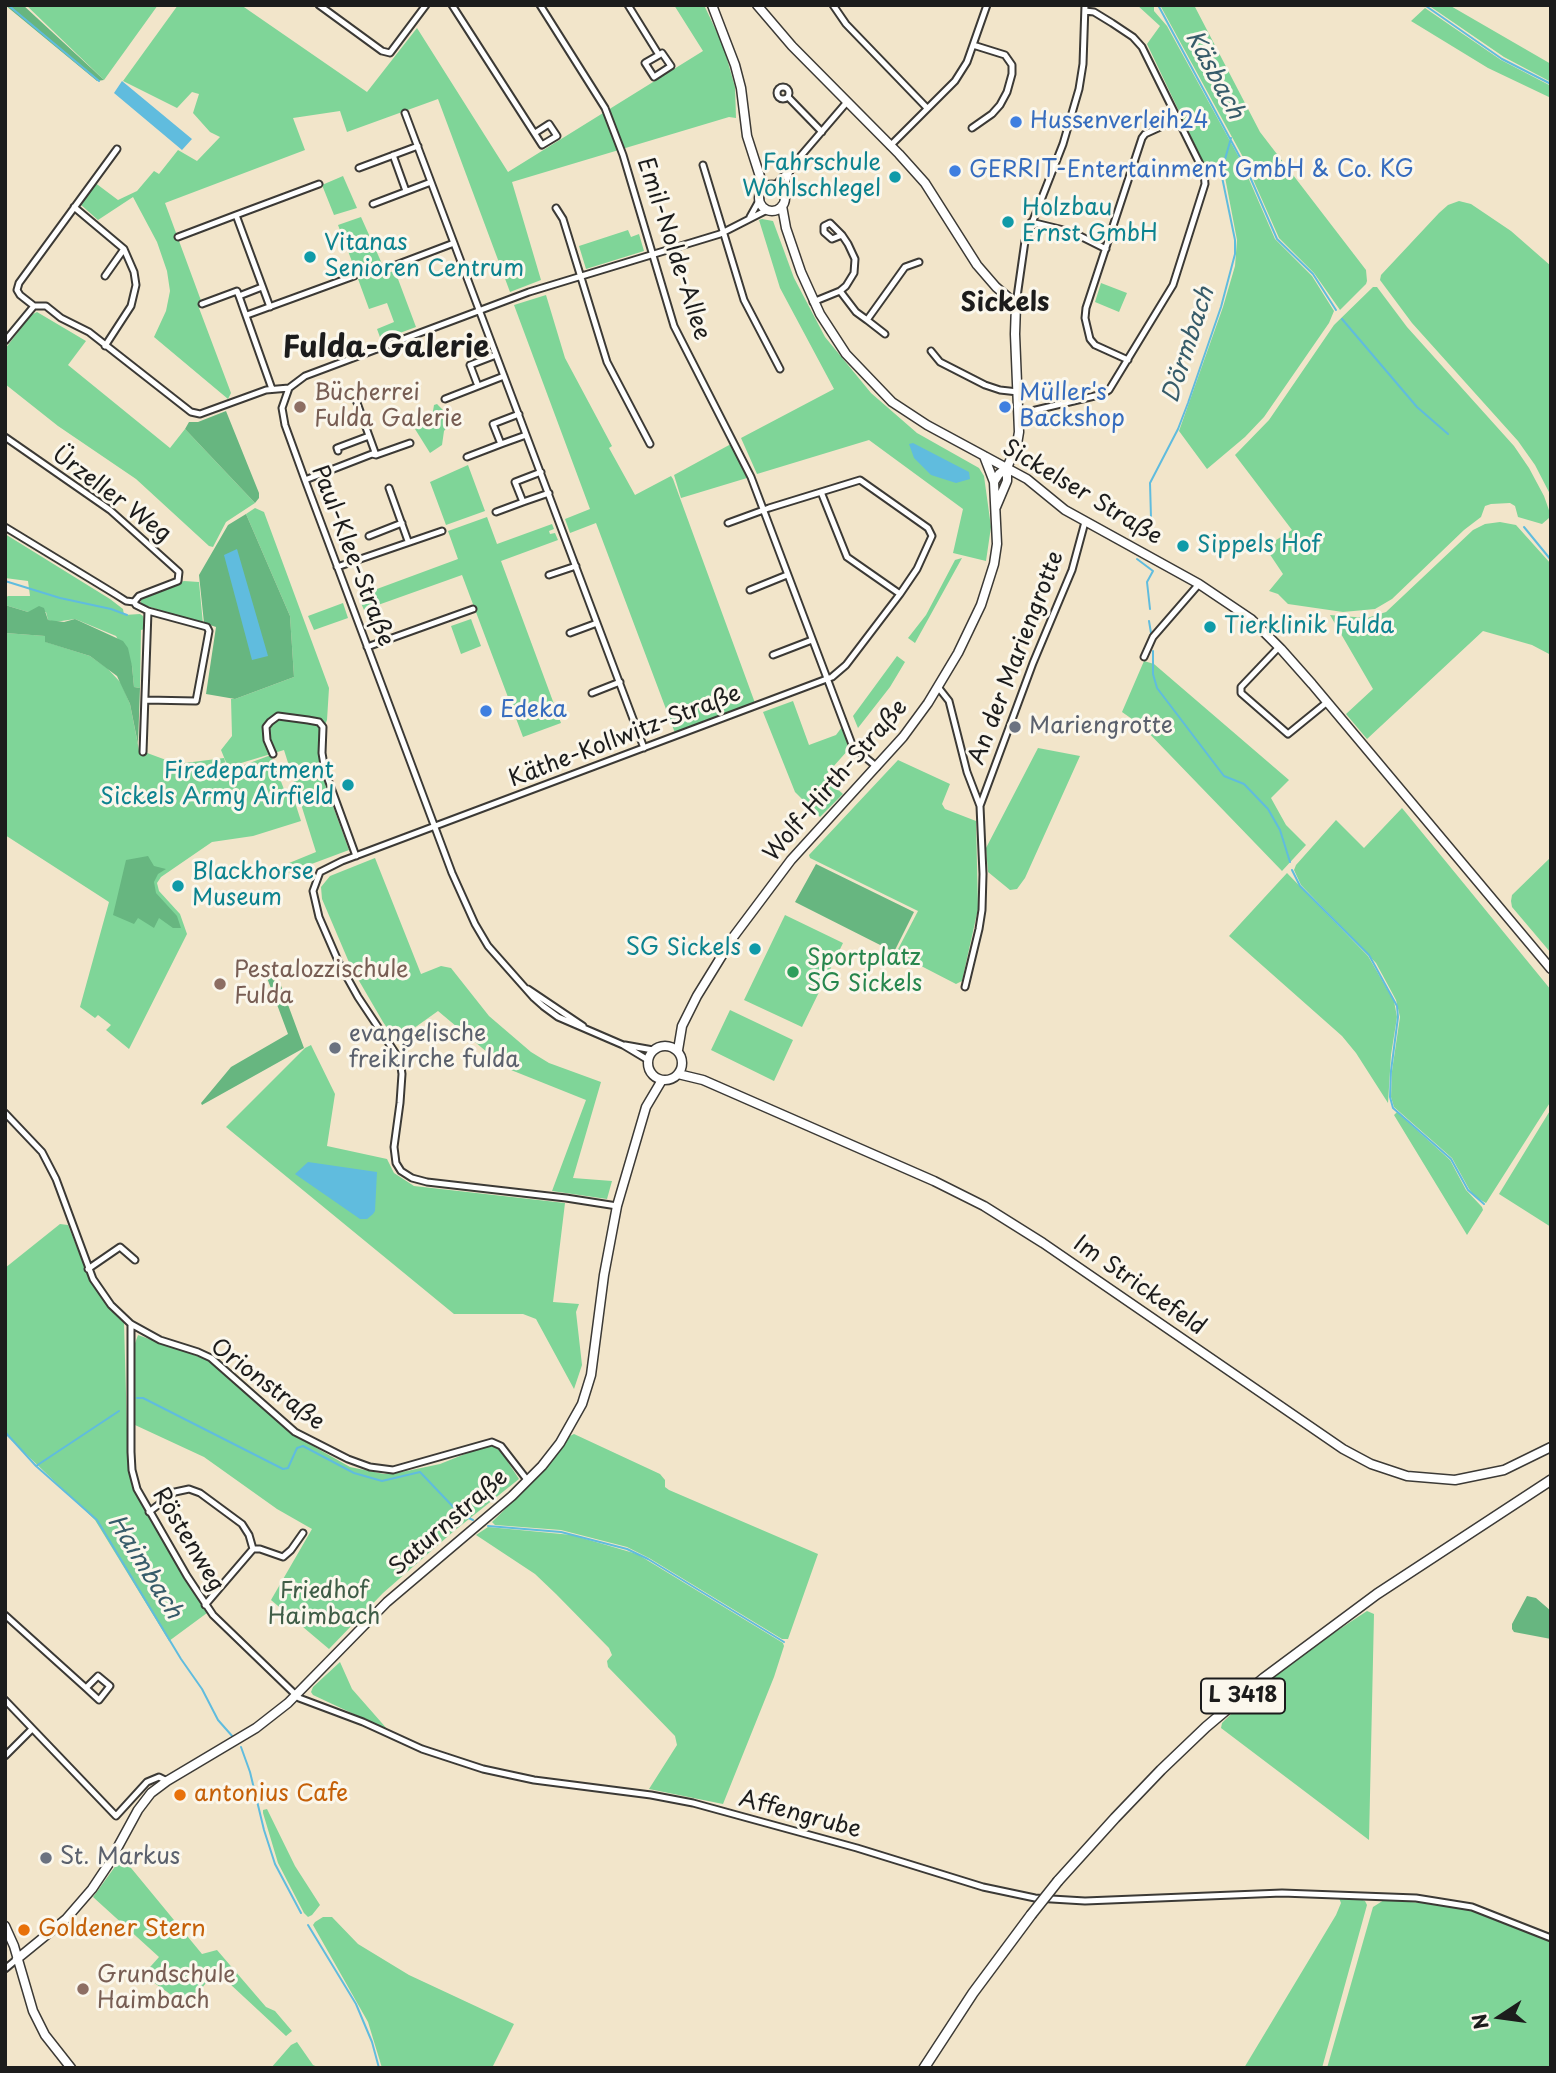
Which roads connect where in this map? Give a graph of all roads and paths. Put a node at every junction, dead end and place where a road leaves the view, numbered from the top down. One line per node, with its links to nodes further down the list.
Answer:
1 (318, 5): 2 (street)
2 (426, 5)
3 (452, 5): 20 (street)
4 (540, 5): 49 (street, Emil-Nolde-Allee)
5 (628, 5): 12 (street)
6 (712, 5): 30 (street)
7 (757, 5): 14 (street)
8 (833, 5): 15 (street)
9 (987, 5): 11 (street)
10 (1085, 8): 17 (street); 41 (street)
11 (973, 45): 15 (street); 18 (street)
12 (659, 55): 12 (street)
13 (788, 97): 19 (street)
14 (847, 102): 19 (street); 22 (street)
15 (927, 108): 22 (street)
16 (405, 113): 21 (street)
17 (1178, 119): 48 (street); 71 (street)
18 (972, 128)
19 (822, 132): 27 (street)
20 (535, 133)
21 (418, 146): 24 (street); 28 (street)
22 (890, 146): 60 (street)
23 (117, 149): 36 (street)
24 (393, 155): 26 (street); 31 (street)
25 (703, 165): 43 (street)
26 (359, 168)
27 (790, 172): 30 (street); 32 (street)
28 (431, 182): 31 (street); 46 (street)
29 (319, 184): 39 (street)
30 (770, 187): 32 (street); 33 (street)
31 (406, 191): 34 (street)
32 (783, 192): 35 (street)
33 (760, 199): 38 (street); 40 (street)
34 (373, 204)
35 (782, 206): 38 (street); 42 (street, Sickelser Straße)
36 (74, 207): 47 (street); 61 (street)
37 (556, 208): 54 (street)
38 (768, 210): 40 (street); 42 (street, Sickelser Straße)
39 (236, 215): 45 (street); 55 (street)
40 (750, 217): 43 (street)
41 (1031, 222): 48 (street); 60 (street)
42 (786, 228): 58 (street, Sickelser Straße)
43 (724, 232): 49 (street); 72 (street)
44 (842, 235): 56 (street)
45 (178, 237)
46 (454, 243): 51 (street); 63 (street)
47 (124, 249): 52 (street); 68 (street)
48 (1106, 249): 71 (street)
49 (653, 255): 54 (street); 102 (street, Emil-Nolde-Allee)
50 (919, 262): 65 (street)
51 (396, 265)
52 (106, 276)
53 (354, 276): 62 (street)
54 (581, 277): 63 (street); 88 (street)
55 (262, 287): 57 (street); 62 (street)
56 (840, 291): 58 (street); 65 (street)
57 (239, 296): 59 (street); 64 (street)
58 (813, 302): 91 (street, Sickelser Straße)
59 (202, 304)
60 (1016, 304): 77 (street, Wolf-Hirth-Straße)
61 (34, 306): 67 (street); 68 (street)
62 (270, 307): 64 (street)
63 (480, 310): 70 (street); 76 (street)
64 (247, 315): 75 (street)
65 (867, 320): 66 (street)
66 (885, 334)
67 (5, 341)
68 (105, 346): 75 (street)
69 (931, 351): 77 (street)
70 (496, 355): 73 (street); 74 (street)
71 (1128, 360): 82 (street)
72 (780, 369)
73 (504, 376): 74 (street); 81 (street)
74 (478, 386): 79 (street)
75 (272, 388): 76 (street); 78 (street)
76 (289, 388): 78 (street, Paul-Klee-Straße)
77 (1018, 392): 82 (street, Wolf-Hirth-Straße)
78 (285, 398): 95 (street, Paul-Klee-Straße)
79 (445, 399)
80 (356, 400): 84 (street)
81 (519, 414): 83 (street); 87 (street)
82 (1019, 414): 93 (street, Wolf-Hirth-Straße)
83 (526, 435): 87 (street); 94 (street)
84 (369, 436): 89 (street); 90 (street)
85 (5, 438): 118 (street, Ürzeller Weg)
86 (410, 443): 90 (street)
87 (501, 444): 92 (street)
88 (650, 444)
89 (338, 451)
90 (376, 455): 95 (street)
91 (984, 456): 93 (street, Sickelser Straße); 96 (street, Wolf-Hirth-Straße)
92 (467, 457)
93 (1007, 468): 96 (street); 101 (street, Wolf-Hirth-Straße); 104 (street, Sickelser Straße)
94 (541, 472): 99 (street); 100 (street)
95 (305, 480): 112 (street, Paul-Klee-Straße)
96 (994, 482): 101 (street, Wolf-Hirth-Straße)
97 (389, 488): 105 (street)
98 (821, 492): 102 (street); 117 (street); 117 (street)
99 (548, 493): 100 (street); 111 (street)
100 (523, 502): 103 (street)
101 (996, 508): 130 (street, Wolf-Hirth-Straße)
102 (763, 510): 106 (street); 114 (street, Emil-Nolde-Allee)
103 (496, 512)
104 (1085, 522): 115 (street, Sickelser Straße); 138 (street, An der Mariengrotte)
105 (402, 523): 109 (street); 110 (street)
106 (728, 523)
107 (5, 527): 118 (street)
108 (442, 531): 110 (street)
109 (369, 536)
110 (408, 541): 112 (street)
111 (576, 566): 113 (street); 121 (street)
112 (337, 567): 124 (street, Paul-Klee-Straße)
113 (549, 575)
114 (787, 575): 116 (street); 123 (street, Emil-Nolde-Allee)
115 (1199, 584): 125 (street, Sickelser Straße); 127 (street)
116 (750, 590)
117 (900, 594): 128 (street)
118 (134, 602): 120 (street)
119 (473, 609): 124 (street)
120 (148, 611): 132 (street); 132 (street)
121 (597, 623): 122 (street); 129 (street)
122 (570, 633)
123 (812, 640): 126 (street); 128 (street, Emil-Nolde-Allee)
124 (368, 647): 139 (street, Paul-Klee-Straße)
125 (1279, 647): 133 (street, Sickelser Straße); 133 (street)
126 (773, 655)
127 (1144, 657)
128 (827, 680): 134 (street, Käthe-Kollwitz-Straße); 137 (street, Emil-Nolde-Allee)
129 (620, 682): 131 (street); 134 (street)
130 (938, 687): 137 (street, Wolf-Hirth-Straße); 138 (street)
131 (592, 693)
132 (146, 700): 135 (street)
133 (1326, 703): 141 (street, Sickelser Straße)
134 (644, 748): 139 (street, Käthe-Kollwitz-Straße)
135 (143, 752)
136 (273, 754): 140 (street)
137 (877, 767): 143 (street, Wolf-Hirth-Straße)
138 (981, 806): 142 (street)
139 (435, 827): 140 (street, Käthe-Kollwitz-Straße); 144 (street, Paul-Klee-Straße)
140 (356, 856): 156 (street, Käthe-Kollwitz-Straße)
141 (1551, 969)
142 (965, 988)
143 (682, 1026): 145 (street, Wolf-Hirth-Straße); 147 (street, Wolf-Hirth-Straße)
144 (623, 1045): 146 (street, Paul-Klee-Straße); 148 (street, Paul-Klee-Straße)
145 (664, 1045): 146 (street); 147 (street)
146 (653, 1049): 148 (street)
147 (678, 1050): 149 (street)
148 (648, 1059): 151 (street)
149 (682, 1065): 150 (street); 153 (street, Im Strickefeld)
150 (678, 1074): 152 (street); 153 (street, Im Strickefeld)
151 (653, 1075): 152 (street); 154 (street, Saturnstraße)
152 (662, 1080): 154 (street, Saturnstraße)
153 (704, 1080): 160 (street, Im Strickefeld)
154 (649, 1099): 156 (street, Saturnstraße)
155 (5, 1113): 158 (street, Orionstraße)
156 (617, 1206): 162 (street, Saturnstraße)
157 (135, 1260): 158 (street)
158 (88, 1269): 159 (street, Orionstraße)
159 (131, 1324): 162 (street, Orionstraße); 163 (street, Röstenweg)
160 (1551, 1447)
161 (1551, 1480): 179 (main road, L 3418, bridge)
162 (528, 1481): 169 (street, Saturnstraße)
163 (149, 1512): 165 (street); 166 (street, Röstenweg)
164 (303, 1533): 165 (street)
165 (253, 1549): 166 (street)
166 (205, 1605): 169 (street, Röstenweg)
167 (5, 1615): 168 (street)
168 (86, 1688): 168 (street)
169 (296, 1696): 173 (street, Saturnstraße); 175 (street, Affengrube)
170 (5, 1700): 171 (street)
171 (32, 1729): 172 (street); 173 (street)
172 (5, 1756)
173 (167, 1781): 176 (street, Saturnstraße)
174 (5, 1926): 176 (street)
175 (1551, 1938)
176 (17, 1959): 177 (street); 178 (street)
177 (5, 1969)
178 (71, 2068)
179 (924, 2068)

